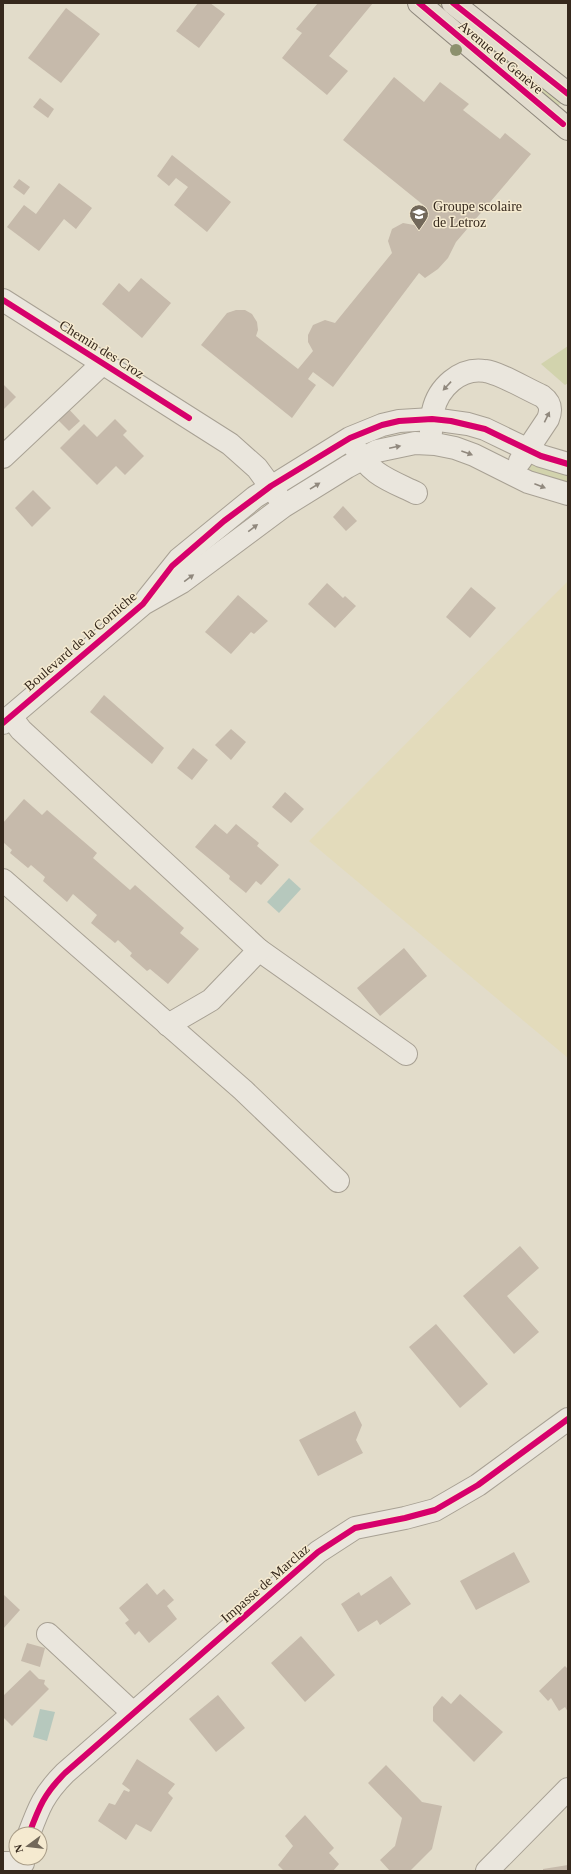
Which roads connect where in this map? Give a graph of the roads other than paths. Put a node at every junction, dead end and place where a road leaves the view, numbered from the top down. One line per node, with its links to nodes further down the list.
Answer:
1 (419, 3): 4 (main road, Avenue de Genève)
2 (453, 3): 3 (main road, Avenue de Genève)
3 (568, 94)
4 (568, 129)
5 (3, 300): 6 (street, Chemin des Croz)
6 (102, 364): 11 (street); 15 (street, Chemin des Croz)
7 (432, 419): 8 (street, Boulevard de la Corniche); 9 (street); 10 (street, Boulevard de la Corniche); 10 (street, one-way to 7)
8 (350, 438): 12 (street); 15 (street, Boulevard de la Corniche)
9 (430, 444): 12 (street, Boulevard de la Corniche, one-way to 9); 14 (street, Boulevard de la Corniche, one-way to 14)
10 (527, 449): 13 (street, Boulevard de la Corniche); 14 (street)
11 (3, 457)
12 (362, 458): 16 (street); 18 (street, Boulevard de la Corniche, one-way to 12)
13 (568, 464)
14 (512, 474): 17 (street, Boulevard de la Corniche, one-way to 17)
15 (271, 486): 18 (street, Chemin des Croz); 19 (street, Boulevard de la Corniche)
16 (416, 493)
17 (568, 494)
18 (284, 506): 19 (street, Boulevard de la Corniche, one-way to 18)
19 (143, 604): 20 (street, Boulevard de la Corniche)
20 (7, 720): 22 (street)
21 (3, 880): 23 (street)
22 (259, 950): 23 (street); 24 (street)
23 (168, 1024): 25 (street)
24 (406, 1054)
25 (338, 1181)
26 (568, 1419): 28 (street, Impasse de Marclaz)
27 (48, 1634): 28 (street)
28 (133, 1713): 30 (street, Impasse de Marclaz)
29 (568, 1789): 31 (street)
30 (32, 1826)
31 (487, 1871)

